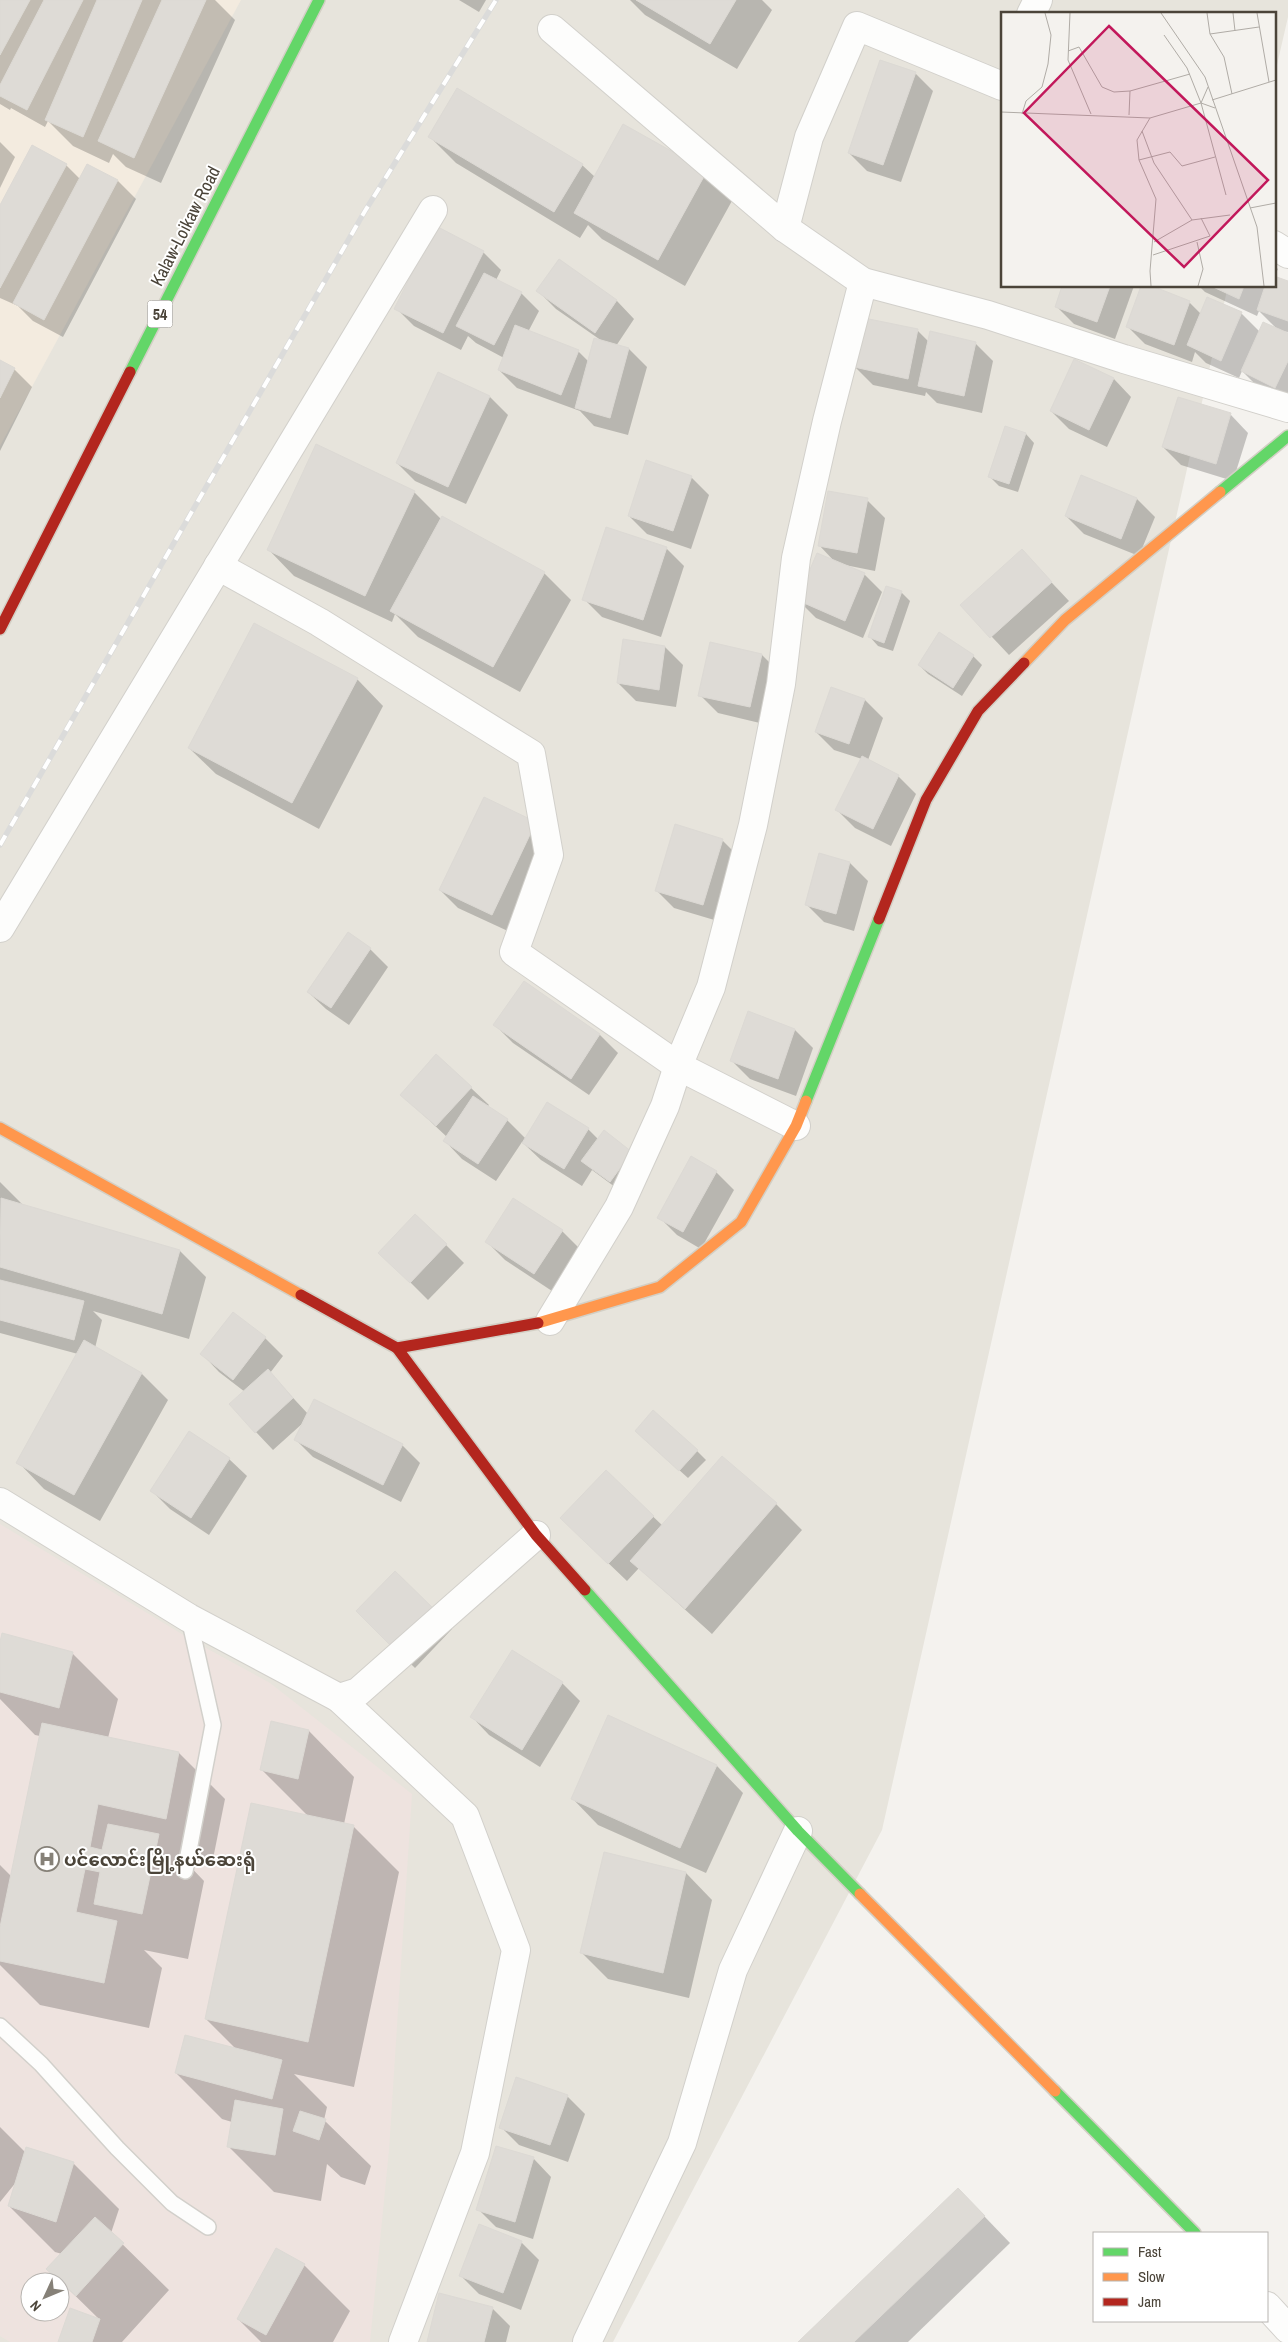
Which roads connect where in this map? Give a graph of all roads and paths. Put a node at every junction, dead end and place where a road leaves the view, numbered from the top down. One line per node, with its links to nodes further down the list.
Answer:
1 (319, 0): 14 (street, Kalaw-Loikaw Road / 54)
2 (1038, 0): 3 (street)
3 (1032, 12)
4 (552, 29): 7 (street)
5 (1000, 81): 7 (street)
6 (433, 210): 13 (street)
7 (785, 228): 10 (street)
8 (1276, 247): 9 (street)
9 (1288, 254)
10 (863, 282): 11 (street); 16 (street)
11 (1288, 408)
12 (1288, 436): 17 (street)
13 (218, 566): 15 (street); 16 (street)
14 (0, 628)
15 (0, 928)
16 (678, 1066): 17 (street); 19 (street)
17 (796, 1126): 19 (street)
18 (0, 1128): 20 (street)
19 (550, 1320): 20 (street)
20 (397, 1348): 22 (street)
21 (0, 1502): 23 (street)
22 (536, 1535): 24 (street); 25 (street)
23 (189, 1618): 24 (street); 26 (lane)
24 (339, 1698): 32 (street)
25 (798, 1830): 29 (street); 33 (street)
26 (185, 1871)
27 (0, 2026): 28 (lane)
28 (208, 2227)
29 (1194, 2232)
30 (1268, 2307): 31 (street)
31 (1288, 2329)
32 (403, 2342)
33 (587, 2342)

